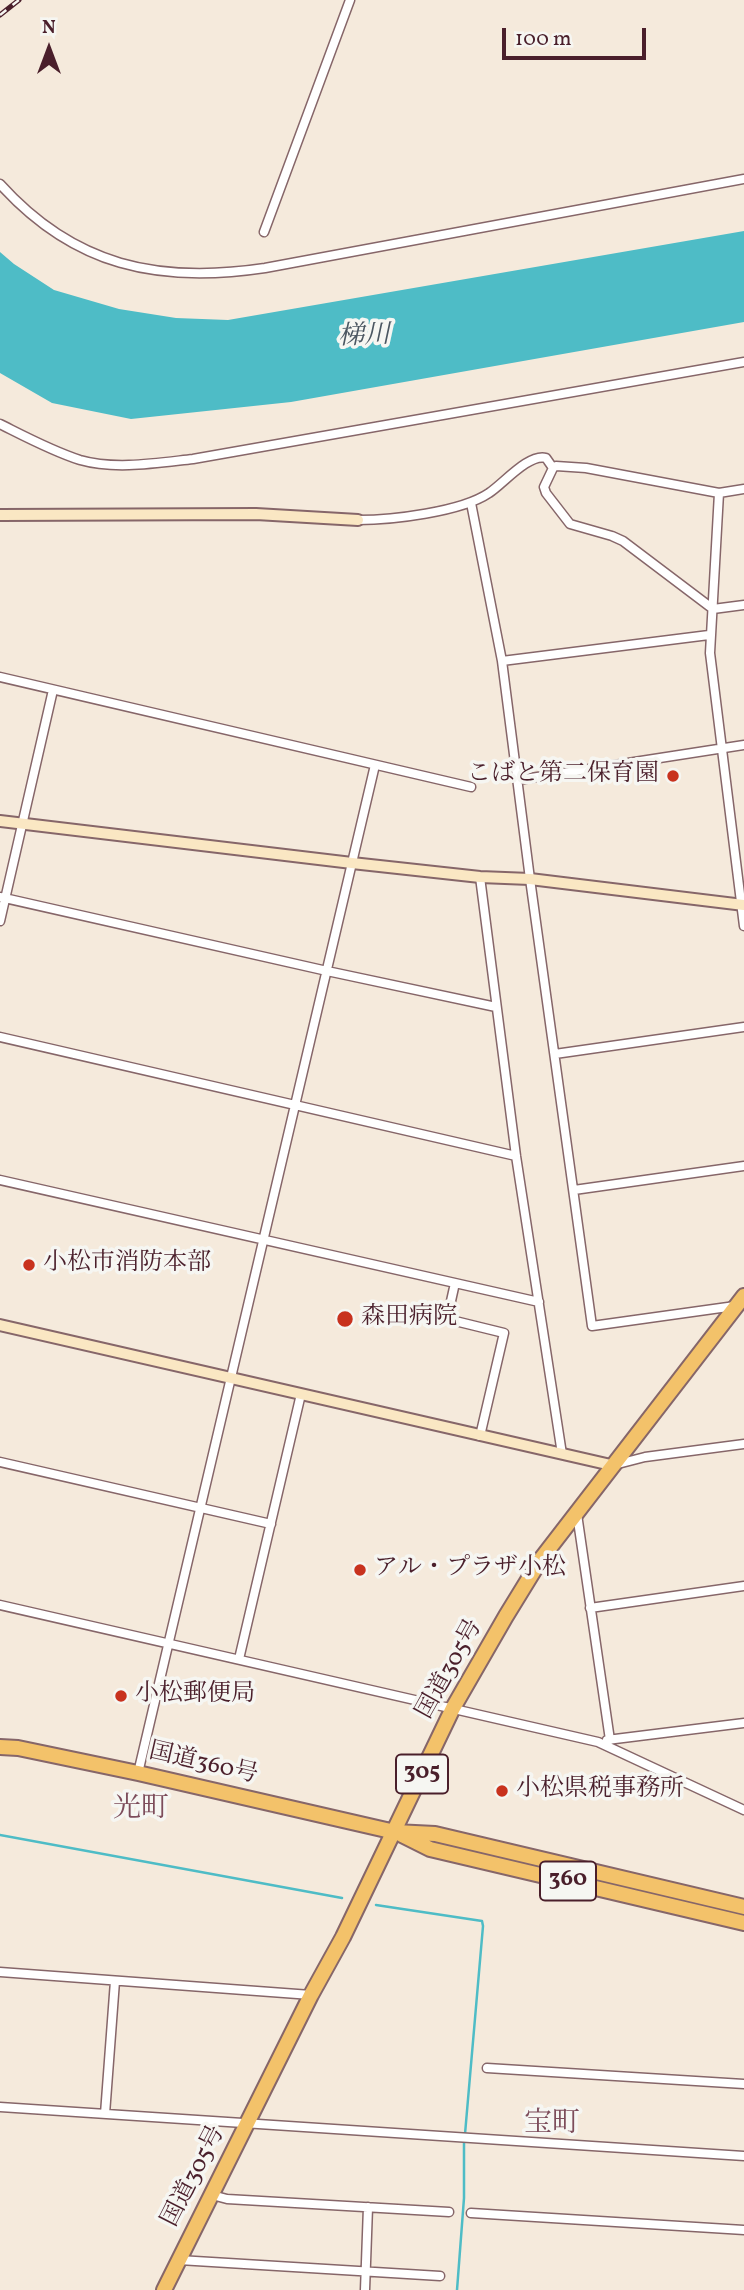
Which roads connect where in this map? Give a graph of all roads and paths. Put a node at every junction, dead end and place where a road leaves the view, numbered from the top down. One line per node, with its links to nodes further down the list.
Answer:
1 (350, 0): 4 (street)
2 (744, 179): 3 (street)
3 (0, 184)
4 (264, 232)
5 (744, 362): 6 (street)
6 (0, 424)
7 (553, 468): 9 (street); 10 (street); 14 (street)
8 (744, 489): 9 (street)
9 (719, 493): 14 (street)
10 (471, 503): 12 (street); 16 (street)
11 (0, 515): 12 (street)
12 (358, 520)
13 (744, 604): 14 (street)
14 (713, 609): 15 (street)
15 (709, 635): 16 (street); 20 (street)
16 (502, 661): 22 (street)
17 (0, 677): 18 (street)
18 (53, 690): 21 (street); 25 (street)
19 (744, 745): 20 (street)
20 (721, 748): 22 (street); 30 (street)
21 (376, 765): 23 (street); 26 (street)
22 (518, 780): 28 (street)
23 (471, 787)
24 (0, 821): 25 (street)
25 (22, 824): 26 (street); 29 (street)
26 (352, 863): 27 (street); 33 (street)
27 (480, 877): 28 (street); 34 (street)
28 (530, 879): 30 (street); 37 (street)
29 (3, 897): 31 (street); 33 (street)
30 (743, 905): 32 (street)
31 (0, 921)
32 (744, 926)
33 (327, 971): 34 (street); 38 (street)
34 (496, 1007): 39 (street)
35 (744, 1027): 37 (street)
36 (0, 1037): 38 (street)
37 (555, 1054): 42 (street)
38 (296, 1105): 39 (street); 43 (street)
39 (516, 1156): 46 (street)
40 (744, 1166): 42 (street)
41 (0, 1180): 43 (street)
42 (574, 1190): 45 (street)
43 (264, 1239): 44 (street); 48 (street)
44 (455, 1283): 46 (street); 50 (street)
45 (741, 1301): 54 (highway, 国道305号 / 305)
46 (539, 1302): 52 (street)
47 (0, 1325): 48 (street)
48 (231, 1378): 49 (street); 55 (street)
49 (301, 1394): 50 (street); 57 (street)
50 (480, 1436): 52 (street)
51 (744, 1444): 54 (street)
52 (562, 1454): 54 (street)
53 (0, 1462): 55 (street)
54 (611, 1465): 56 (highway, 国道305号 / 305)
55 (202, 1508): 57 (street); 61 (street)
56 (577, 1512): 60 (street); 63 (highway, 国道305号 / 305)
57 (271, 1524): 62 (street)
58 (744, 1586): 60 (street)
59 (0, 1605): 61 (street)
60 (590, 1608): 65 (street)
61 (170, 1643): 62 (street); 68 (street)
62 (239, 1659): 63 (street)
63 (453, 1708): 66 (street); 70 (highway, 国道305号 / 305)
64 (744, 1723): 65 (street)
65 (610, 1740): 66 (street)
66 (597, 1742): 69 (street)
67 (0, 1747): 68 (highway, 国道360号 / 360)
68 (138, 1773): 70 (highway, 国道360号 / 360)
69 (744, 1810)
70 (395, 1832): 71 (highway, 国道360号 / 360); 72 (highway, 国道360号 / 360); 75 (highway, 国道305号 / 305)
71 (744, 1907)
72 (744, 1923)
73 (0, 1972): 74 (street)
74 (115, 1981): 75 (street); 79 (street)
75 (312, 1996): 80 (highway, 国道305号 / 305)
76 (487, 2068): 77 (street)
77 (744, 2084)
78 (0, 2107): 79 (street)
79 (105, 2114): 80 (street)
80 (247, 2123): 81 (street); 82 (highway, 国道305号 / 305)
81 (744, 2155)
82 (212, 2195): 83 (street); 87 (highway, 国道305号 / 305)
83 (368, 2207): 84 (street); 88 (street)
84 (449, 2211)
85 (471, 2213): 86 (street)
86 (744, 2230)
87 (179, 2260): 88 (street); 90 (highway, 国道305号 / 305)
88 (366, 2272): 89 (street); 91 (street)
89 (440, 2276)
90 (164, 2290)
91 (365, 2290)

